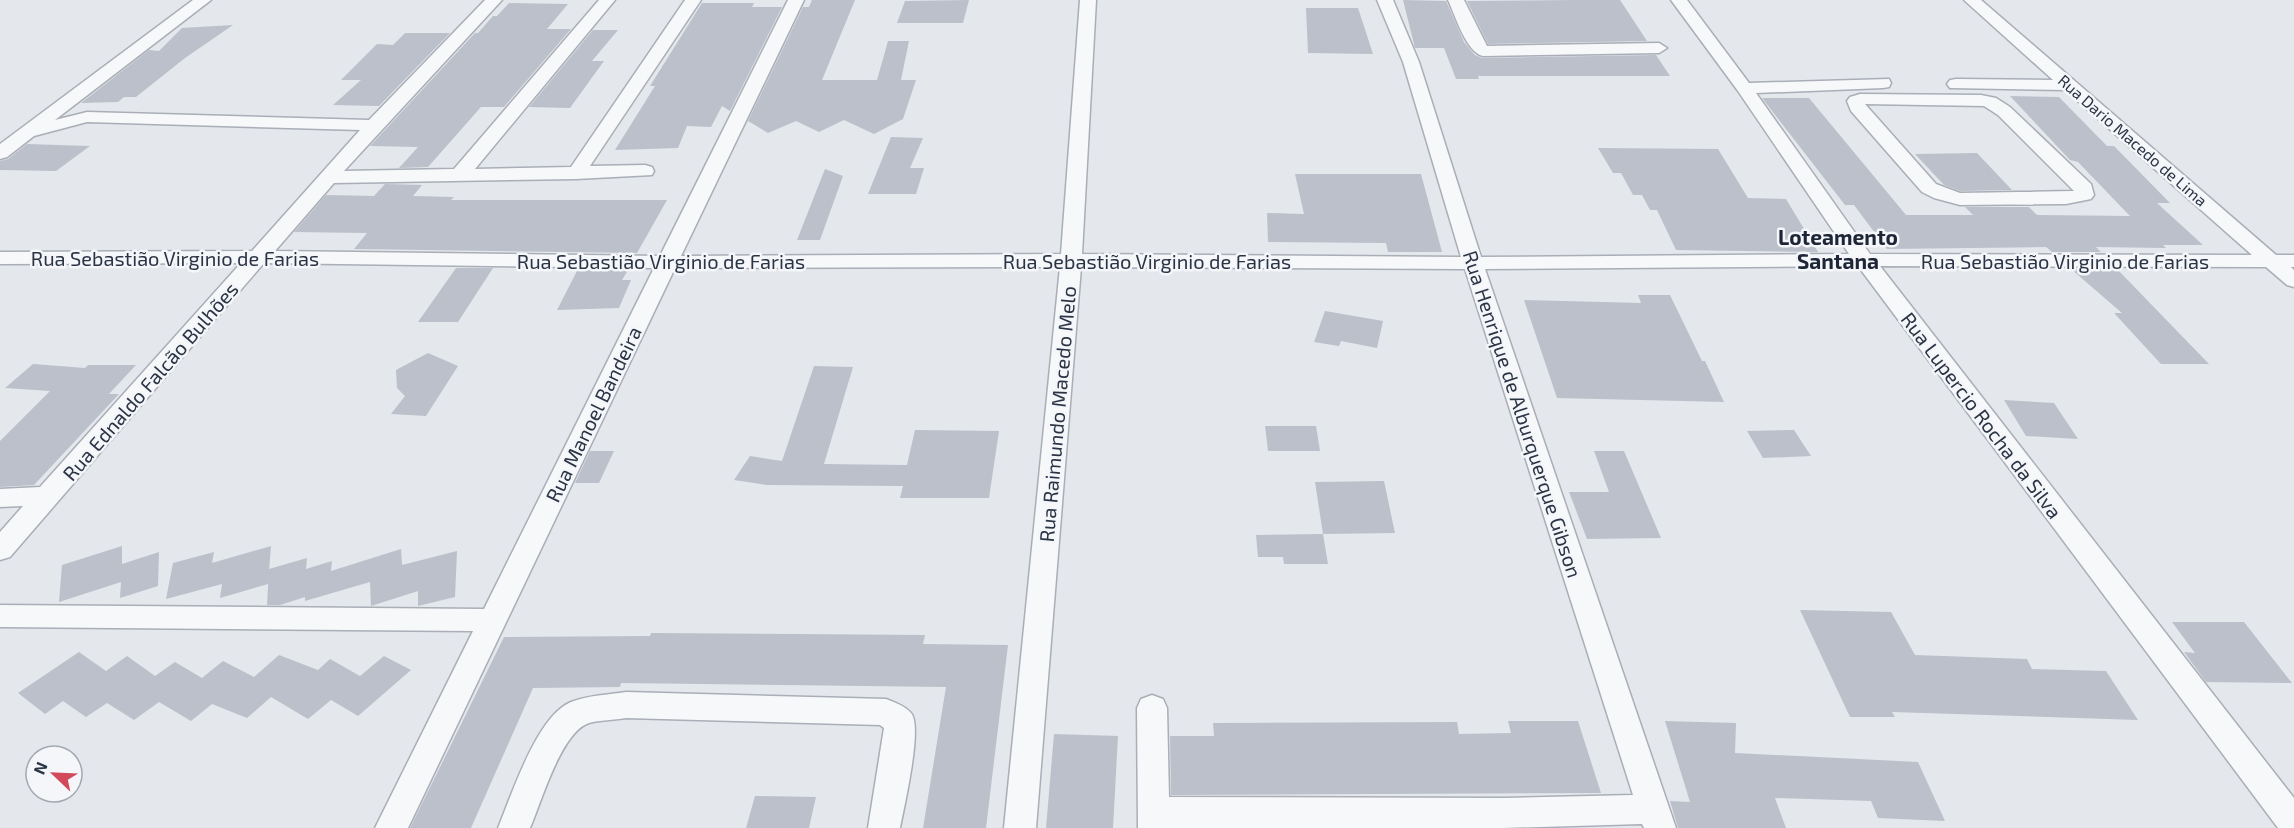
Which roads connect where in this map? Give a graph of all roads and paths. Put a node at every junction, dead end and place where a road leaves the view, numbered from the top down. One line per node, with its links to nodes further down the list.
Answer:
1 (203, 0): 16 (street)
2 (494, 0): 18 (street, Rua Ednaldo Falcão Bulhões)
3 (607, 0): 23 (street)
4 (693, 0): 22 (street)
5 (796, 0): 31 (street, Rua Manoel Bandeira)
6 (1088, 0): 28 (street, Rua Raimundo Macedo Melo)
7 (1386, 0): 32 (street, Rua Henrique de Alburquerque Gibson)
8 (1456, 0): 11 (street)
9 (1679, 0): 14 (street, Rua Lupercio Rocha da Silva)
10 (1972, 0): 13 (street, Rua Dario Macedo de Lima)
11 (1659, 48)
12 (1897, 83): 13 (street); 14 (street); 15 (street)
13 (2070, 85): 29 (street, Rua Dario Macedo de Lima)
14 (1744, 88): 27 (street, Rua Lupercio Rocha da Silva)
15 (1917, 99): 15 (street)
16 (62, 105): 17 (street); 19 (street)
17 (87, 117): 18 (street); 19 (street)
18 (374, 124): 24 (street, Rua Ednaldo Falcão Bulhões)
19 (25, 133): 20 (street)
20 (0, 153)
21 (645, 171): 22 (street)
22 (576, 173): 23 (street)
23 (460, 174): 24 (street)
24 (330, 177): 25 (street, Rua Ednaldo Falcão Bulhões)
25 (260, 257): 26 (street, Rua Sebastião Virginio de Farias); 31 (street, Rua Sebastião Virginio de Farias); 34 (street, Rua Ednaldo Falcão Bulhões)
26 (0, 258)
27 (1864, 260): 29 (street, Rua Sebastião Virginio de Farias); 32 (street, Rua Sebastião Virginio de Farias); 43 (street, Rua Lupercio Rocha da Silva)
28 (1071, 261): 31 (street, Rua Sebastião Virginio de Farias); 32 (street, Rua Sebastião Virginio de Farias); 47 (street, Rua Raimundo Macedo Melo)
29 (2272, 261): 30 (street, Rua Sebastião Virginio de Farias); 33 (street, Rua Dario Macedo de Lima)
30 (2294, 261)
31 (669, 262): 38 (street, Rua Manoel Bandeira)
32 (1473, 263): 40 (street, Rua Henrique de Alburquerque Gibson)
33 (2294, 280)
34 (48, 496): 35 (street); 36 (street, Rua Ednaldo Falcão Bulhões)
35 (0, 498)
36 (0, 550)
37 (0, 616): 38 (street)
38 (491, 620): 44 (street, Rua Manoel Bandeira)
39 (1152, 708): 41 (street)
40 (1657, 818): 42 (street)
41 (1154, 820): 42 (street)
42 (1505, 820)
43 (2294, 824)
44 (391, 828)
45 (513, 828): 46 (street)
46 (884, 828)
47 (1020, 828)

